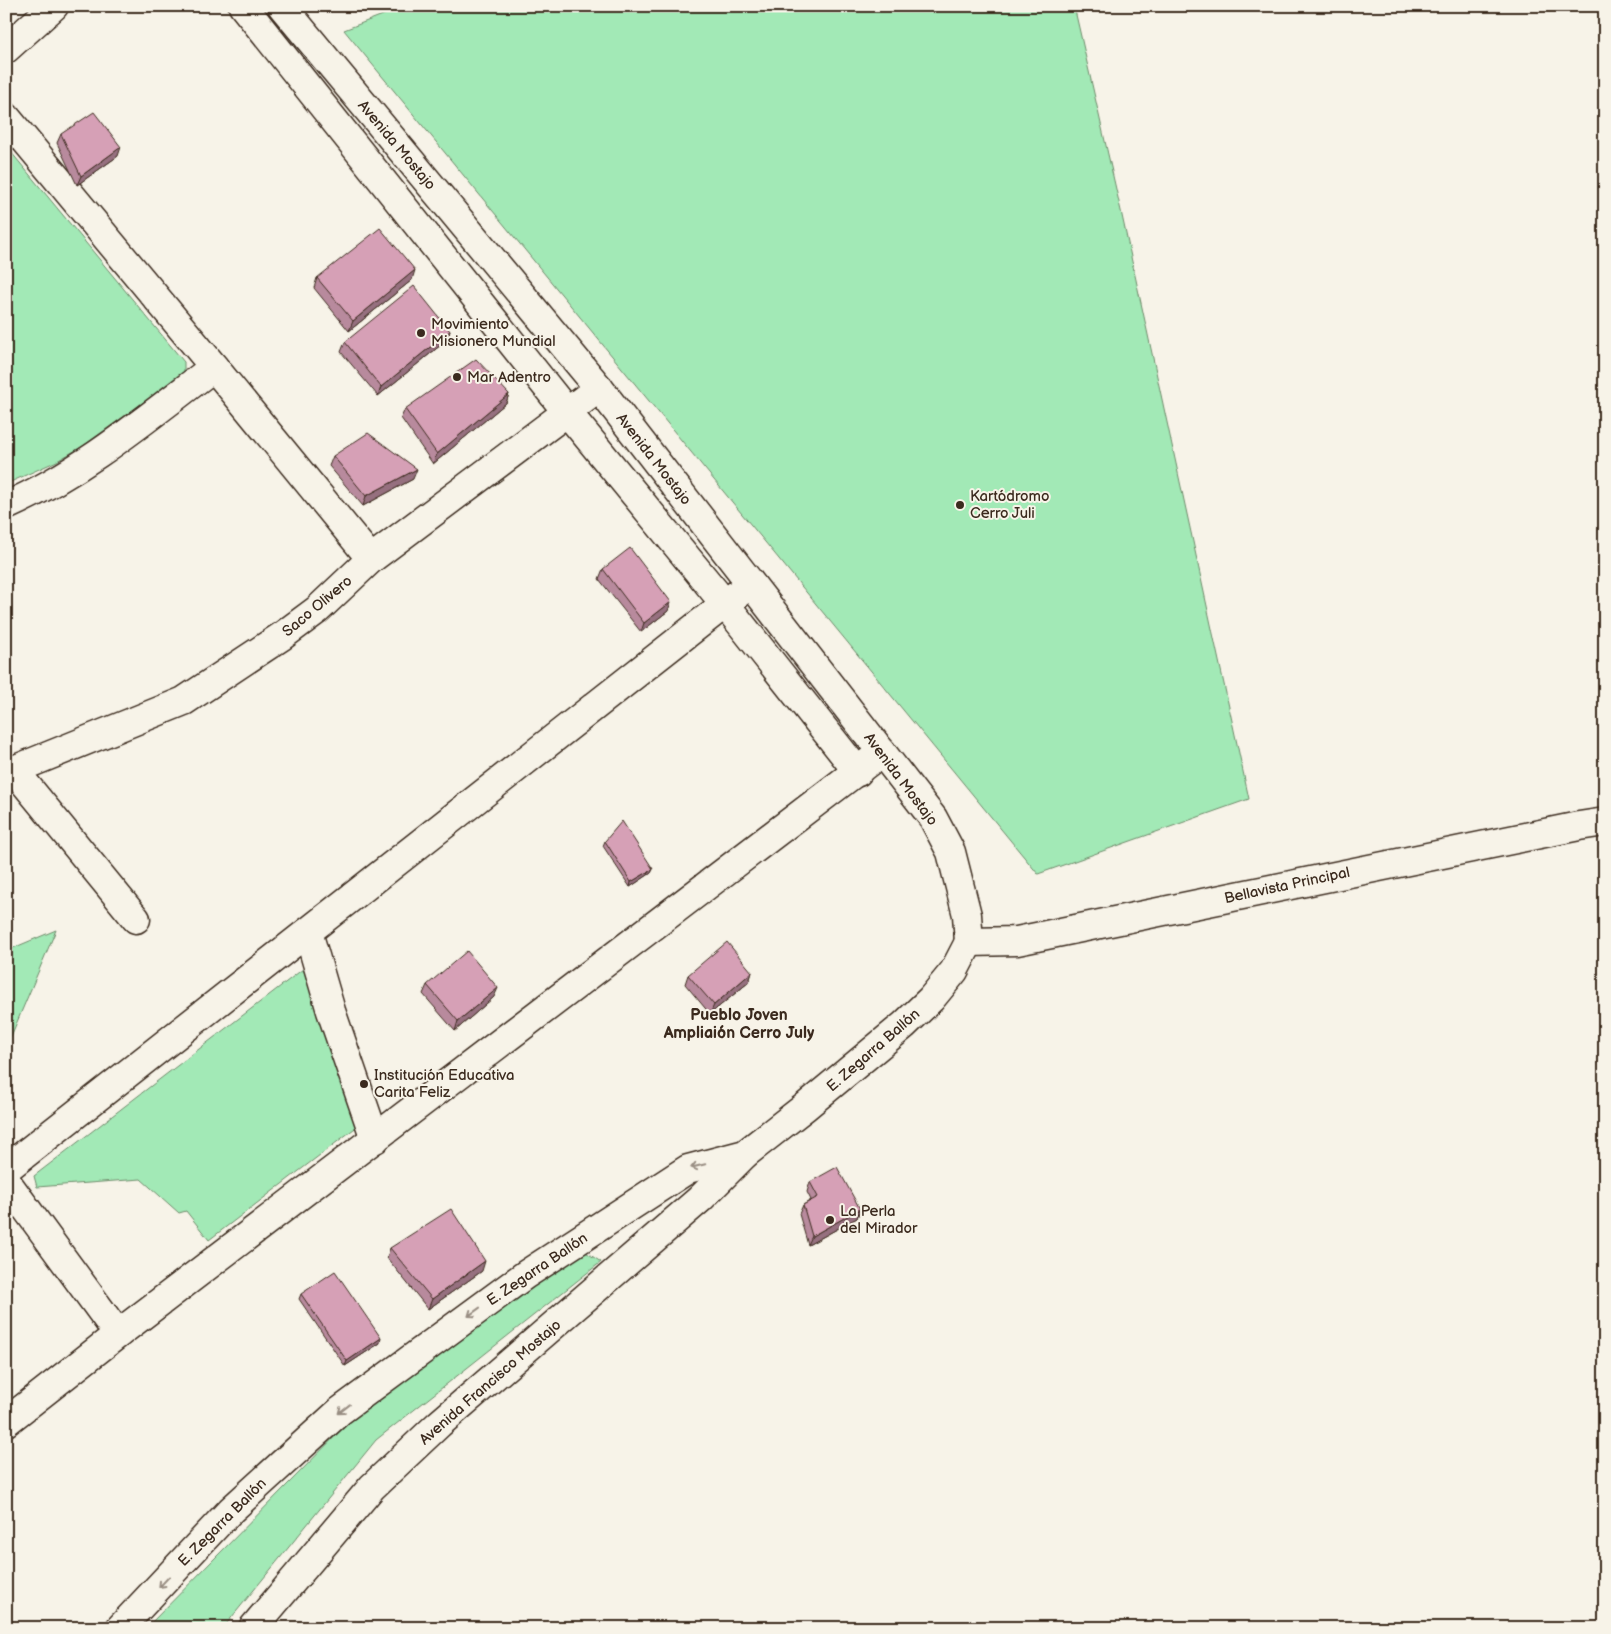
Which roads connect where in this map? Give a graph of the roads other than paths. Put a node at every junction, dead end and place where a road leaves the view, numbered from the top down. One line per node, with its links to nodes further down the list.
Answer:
1 (54, 6): 4 (street)
2 (243, 6): 8 (street)
3 (282, 6): 7 (street, Avenida Mostajo)
4 (6, 49)
5 (6, 117): 6 (street)
6 (214, 367): 9 (street); 10 (street)
7 (599, 388): 8 (street, Saco Olivero); 11 (street, Avenida Mostajo)
8 (567, 412): 10 (street, Saco Olivero); 12 (street)
9 (6, 506)
10 (371, 559): 14 (street, Saco Olivero)
11 (751, 584): 12 (street); 13 (street, Avenida Mostajo)
12 (726, 604): 15 (street); 18 (street)
13 (882, 752): 15 (street); 19 (street, Avenida Mostajo)
14 (10, 771): 17 (street)
15 (858, 772): 20 (street)
16 (1605, 822): 19 (street, Bellavista Principal)
17 (136, 919)
18 (308, 932): 20 (street); 22 (street)
19 (969, 942): 21 (street, E. Zegarra Ballón)
20 (375, 1139): 24 (street)
21 (745, 1154): 26 (street, E. Zegarra Ballón, one-way to 26); 27 (street, Avenida Francisco Mostajo)
22 (6, 1169)
23 (6, 1181): 24 (street)
24 (118, 1334): 25 (street)
25 (6, 1422)
26 (120, 1628)
27 (253, 1628)

